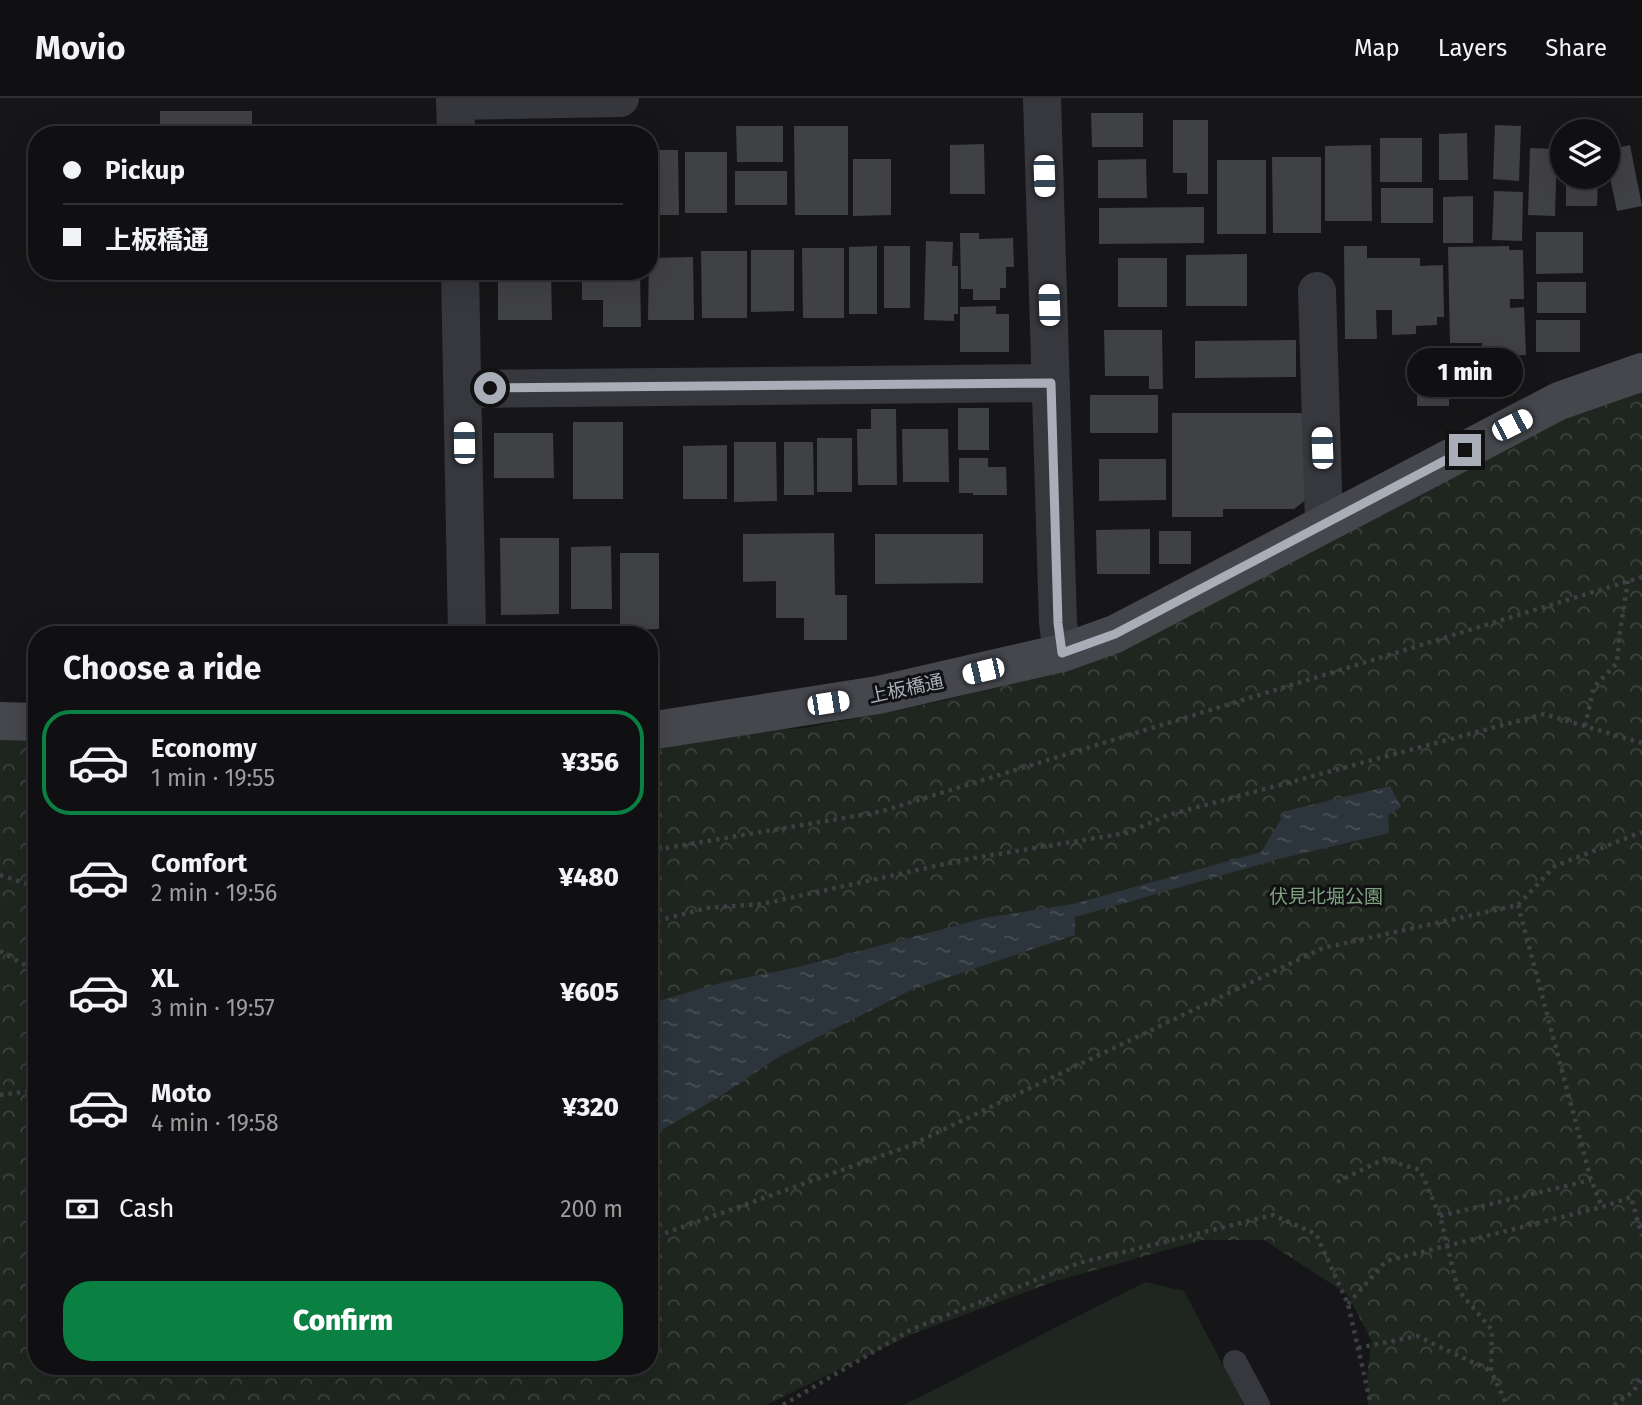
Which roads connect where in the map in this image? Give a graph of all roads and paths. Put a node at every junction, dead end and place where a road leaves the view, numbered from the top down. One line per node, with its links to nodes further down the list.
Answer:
1 (620, 98): 3 (street)
2 (1042, 98): 7 (street)
3 (455, 111)
4 (460, 280): 8 (street)
5 (1317, 291): 9 (street)
6 (1642, 372): 9 (street, 上板橋通)
7 (1051, 383): 8 (street); 13 (street)
8 (464, 388): 12 (street)
9 (1324, 523): 13 (street, 上板橋通)
10 (1642, 577): 11 (path)
11 (1628, 580): 16 (path); 20 (path)
12 (467, 626)
13 (1062, 653): 17 (street, 上板橋通)
14 (0, 720): 15 (street)
15 (28, 722)
16 (1585, 726): 18 (path); 24 (path)
17 (658, 731)
18 (1642, 743)
19 (1642, 832): 23 (path)
20 (658, 849)
21 (0, 875): 22 (path)
22 (28, 884)
23 (1518, 905): 29 (path); 33 (path)
24 (658, 921)
25 (0, 951): 26 (path)
26 (28, 967)
27 (28, 1091): 28 (path)
28 (0, 1096)
29 (1591, 1180): 31 (path); 32 (path)
30 (1336, 1182): 32 (path)
31 (1602, 1207): 34 (path); 35 (path)
32 (1440, 1216): 35 (path)
33 (658, 1236)
34 (1642, 1236)
35 (1446, 1246): 36 (path); 39 (path)
36 (1348, 1304): 37 (path); 41 (path)
37 (1358, 1348): 39 (path); 43 (path)
38 (1235, 1362): 42 (lane)
39 (1491, 1371): 44 (path)
40 (1642, 1375): 45 (path)
41 (783, 1405)
42 (1258, 1405)
43 (1371, 1405)
44 (1507, 1405)
45 (1614, 1405)

